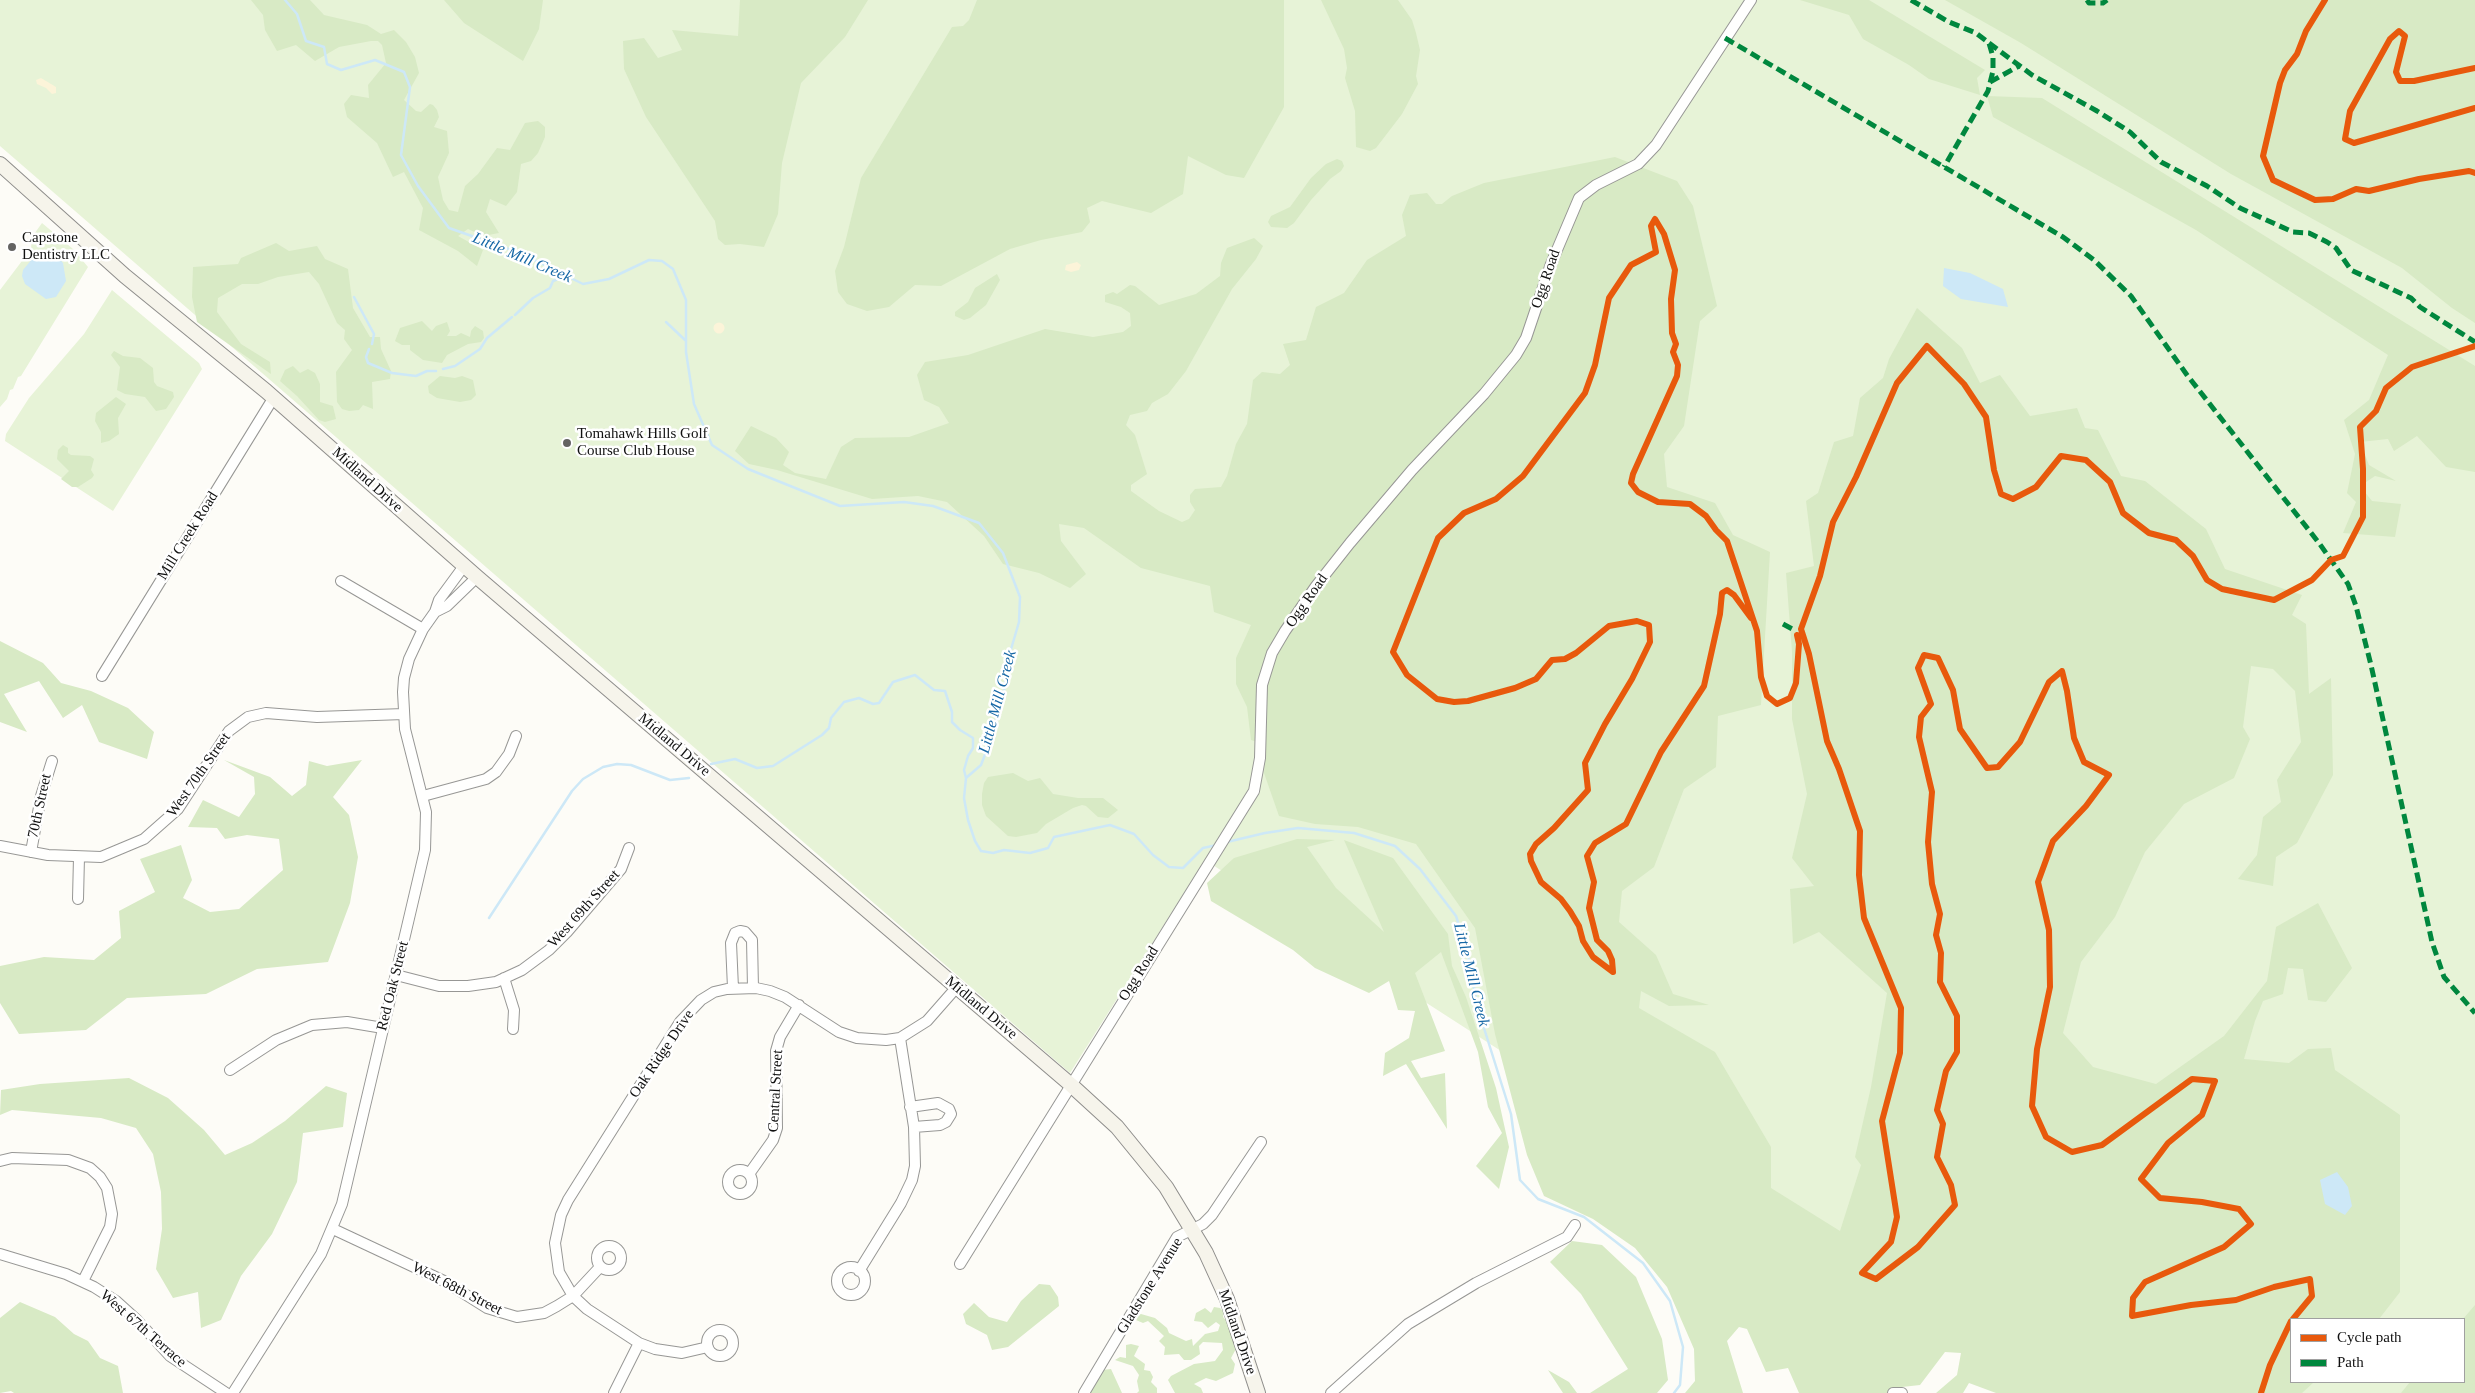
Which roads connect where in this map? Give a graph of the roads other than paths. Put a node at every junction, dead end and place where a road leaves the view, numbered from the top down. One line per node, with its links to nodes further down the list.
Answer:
1 (1751, 0): 29 (street, Ogg Road)
2 (0, 164): 3 (main road, Midland Drive)
3 (274, 397): 4 (main road, Midland Drive); 9 (street, Mill Creek Road)
4 (464, 566): 5 (main road, Midland Drive); 7 (street)
5 (477, 577): 7 (street, Red Oak Street); 23 (main road, Midland Drive)
6 (341, 581): 8 (street)
7 (435, 612): 8 (street, Red Oak Street)
8 (422, 629): 10 (street, Red Oak Street)
9 (102, 676)
10 (404, 714): 13 (street, Red Oak Street); 17 (street, West 70th Street)
11 (516, 736): 13 (street)
12 (52, 761): 16 (street, 70th Street)
13 (424, 796): 19 (street, Red Oak Street)
14 (0, 846): 16 (street, West 70th Street)
15 (629, 848): 20 (street, West 69th Street)
16 (30, 852): 17 (street, West 70th Street)
17 (78, 857): 18 (street)
18 (78, 899)
19 (396, 975): 20 (street, West 69th Street); 25 (street, Red Oak Street)
20 (504, 978): 26 (street)
21 (733, 988): 22 (street, Oak Ridge Drive); 22 (street); 43 (street, Oak Ridge Drive)
22 (753, 988): 24 (street, Oak Ridge Drive)
23 (956, 988): 27 (street, Oak Ridge Drive); 29 (main road, Midland Drive)
24 (799, 1006): 27 (street, Oak Ridge Drive); 34 (street, Central Street)
25 (383, 1028): 28 (street); 36 (street, Red Oak Street)
26 (513, 1029)
27 (900, 1038): 30 (street)
28 (230, 1070)
29 (1070, 1084): 37 (main road, Midland Drive); 39 (street, Ogg Road)
30 (910, 1107): 31 (street); 31 (street)
31 (914, 1128): 41 (street)
32 (1261, 1142): 37 (street, Gladstone Avenue)
33 (0, 1161): 42 (street)
34 (749, 1174)
35 (1576, 1225): 51 (street)
36 (333, 1229): 43 (street, West 68th Street); 47 (street, Red Oak Street)
37 (1192, 1230): 49 (street, Gladstone Avenue); 50 (main road, Midland Drive)
38 (0, 1254): 42 (street, West 67th Terrace)
39 (960, 1264)
40 (600, 1267): 43 (street, West 68th Street)
41 (859, 1270)
42 (83, 1281): 46 (street, West 67th Terrace)
43 (573, 1296): 44 (street, Oak Ridge Drive)
44 (639, 1343): 45 (street, Oak Ridge Drive); 48 (street)
45 (708, 1347)
46 (226, 1393)
47 (232, 1393)
48 (614, 1393)
49 (1084, 1393)
50 (1258, 1393)
51 (1331, 1393)
52 (1893, 1393): 53 (street)
53 (1902, 1393)

